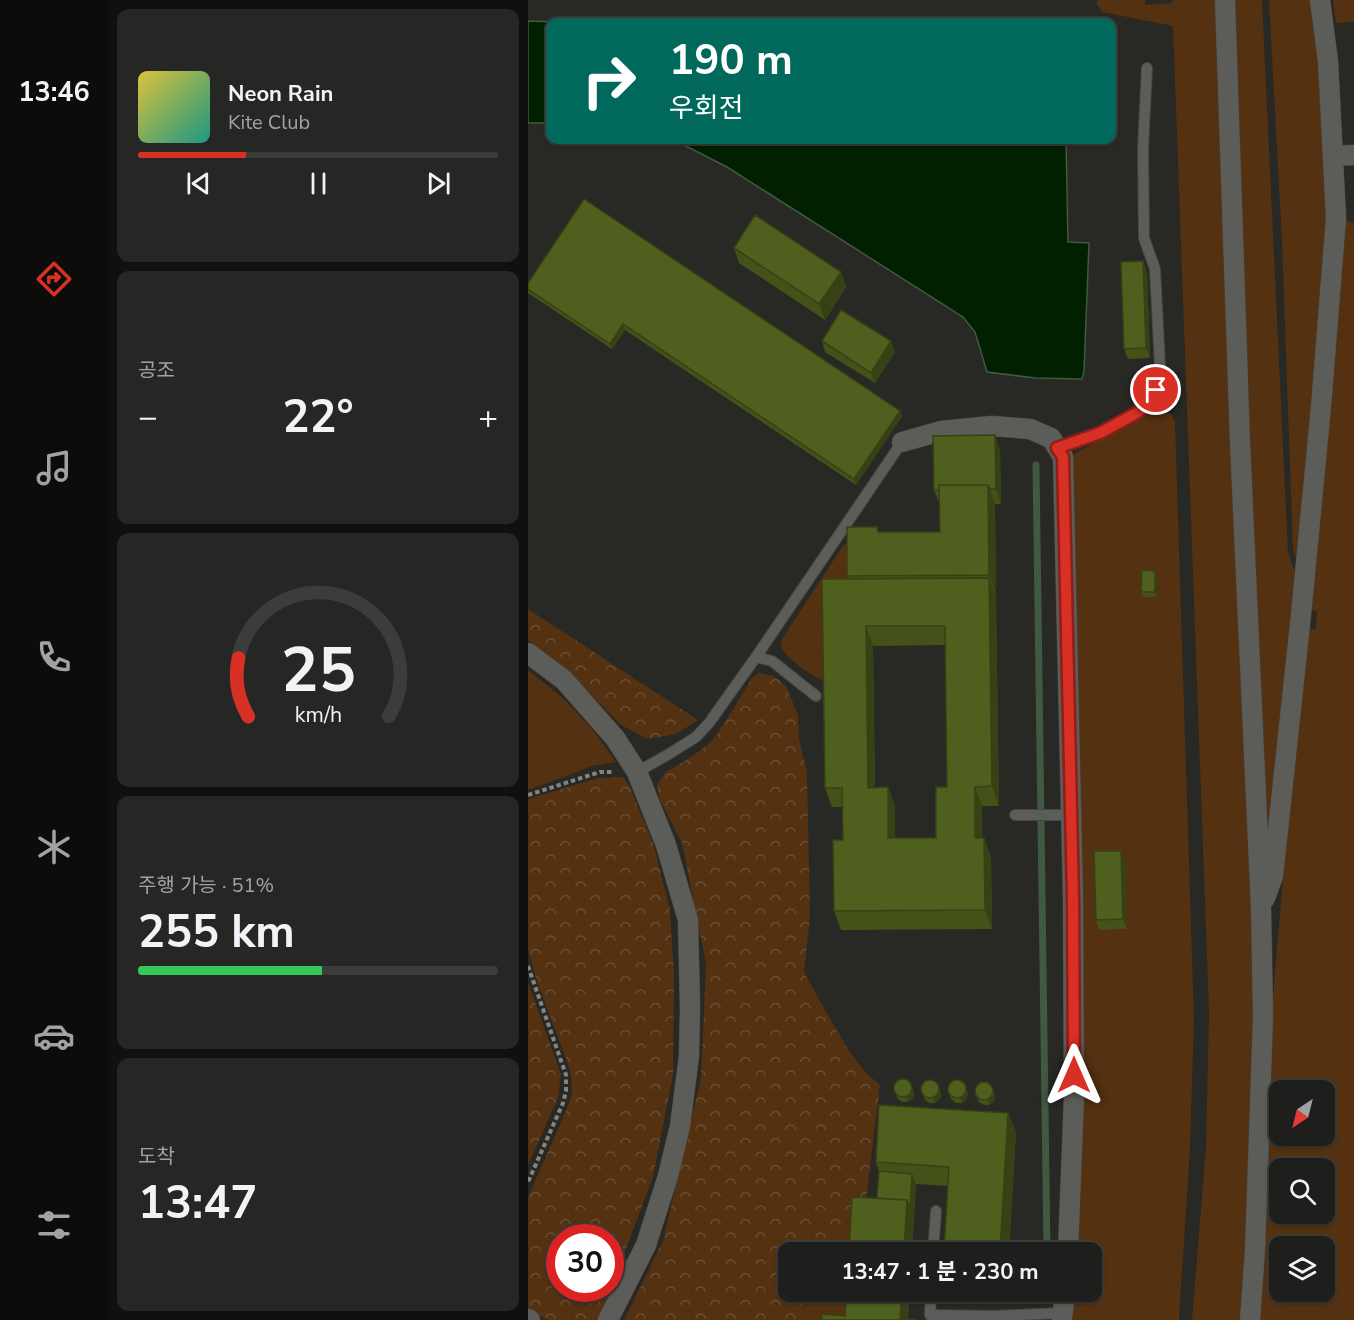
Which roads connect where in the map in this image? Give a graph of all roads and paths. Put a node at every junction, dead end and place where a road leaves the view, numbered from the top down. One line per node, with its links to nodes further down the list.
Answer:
1 (1225, 0): 15 (street)
2 (1320, 0): 5 (street)
3 (1147, 68): 7 (lane)
4 (1354, 155): 5 (street)
5 (1334, 156): 15 (street)
6 (902, 442): 7 (street); 9 (lane)
7 (1057, 448): 14 (street)
8 (528, 653): 11 (street)
9 (756, 657): 10 (lane); 11 (lane)
10 (816, 696)
11 (637, 772): 12 (path); 23 (street)
12 (528, 795)
13 (1015, 815): 14 (lane)
14 (1071, 815): 20 (street)
15 (1261, 908): 24 (street)
16 (528, 966): 17 (path)
17 (528, 1182)
18 (936, 1211): 19 (lane)
19 (934, 1242)
20 (1068, 1242)
21 (931, 1302): 22 (lane)
22 (1062, 1316)
23 (608, 1320)
24 (1250, 1320)

